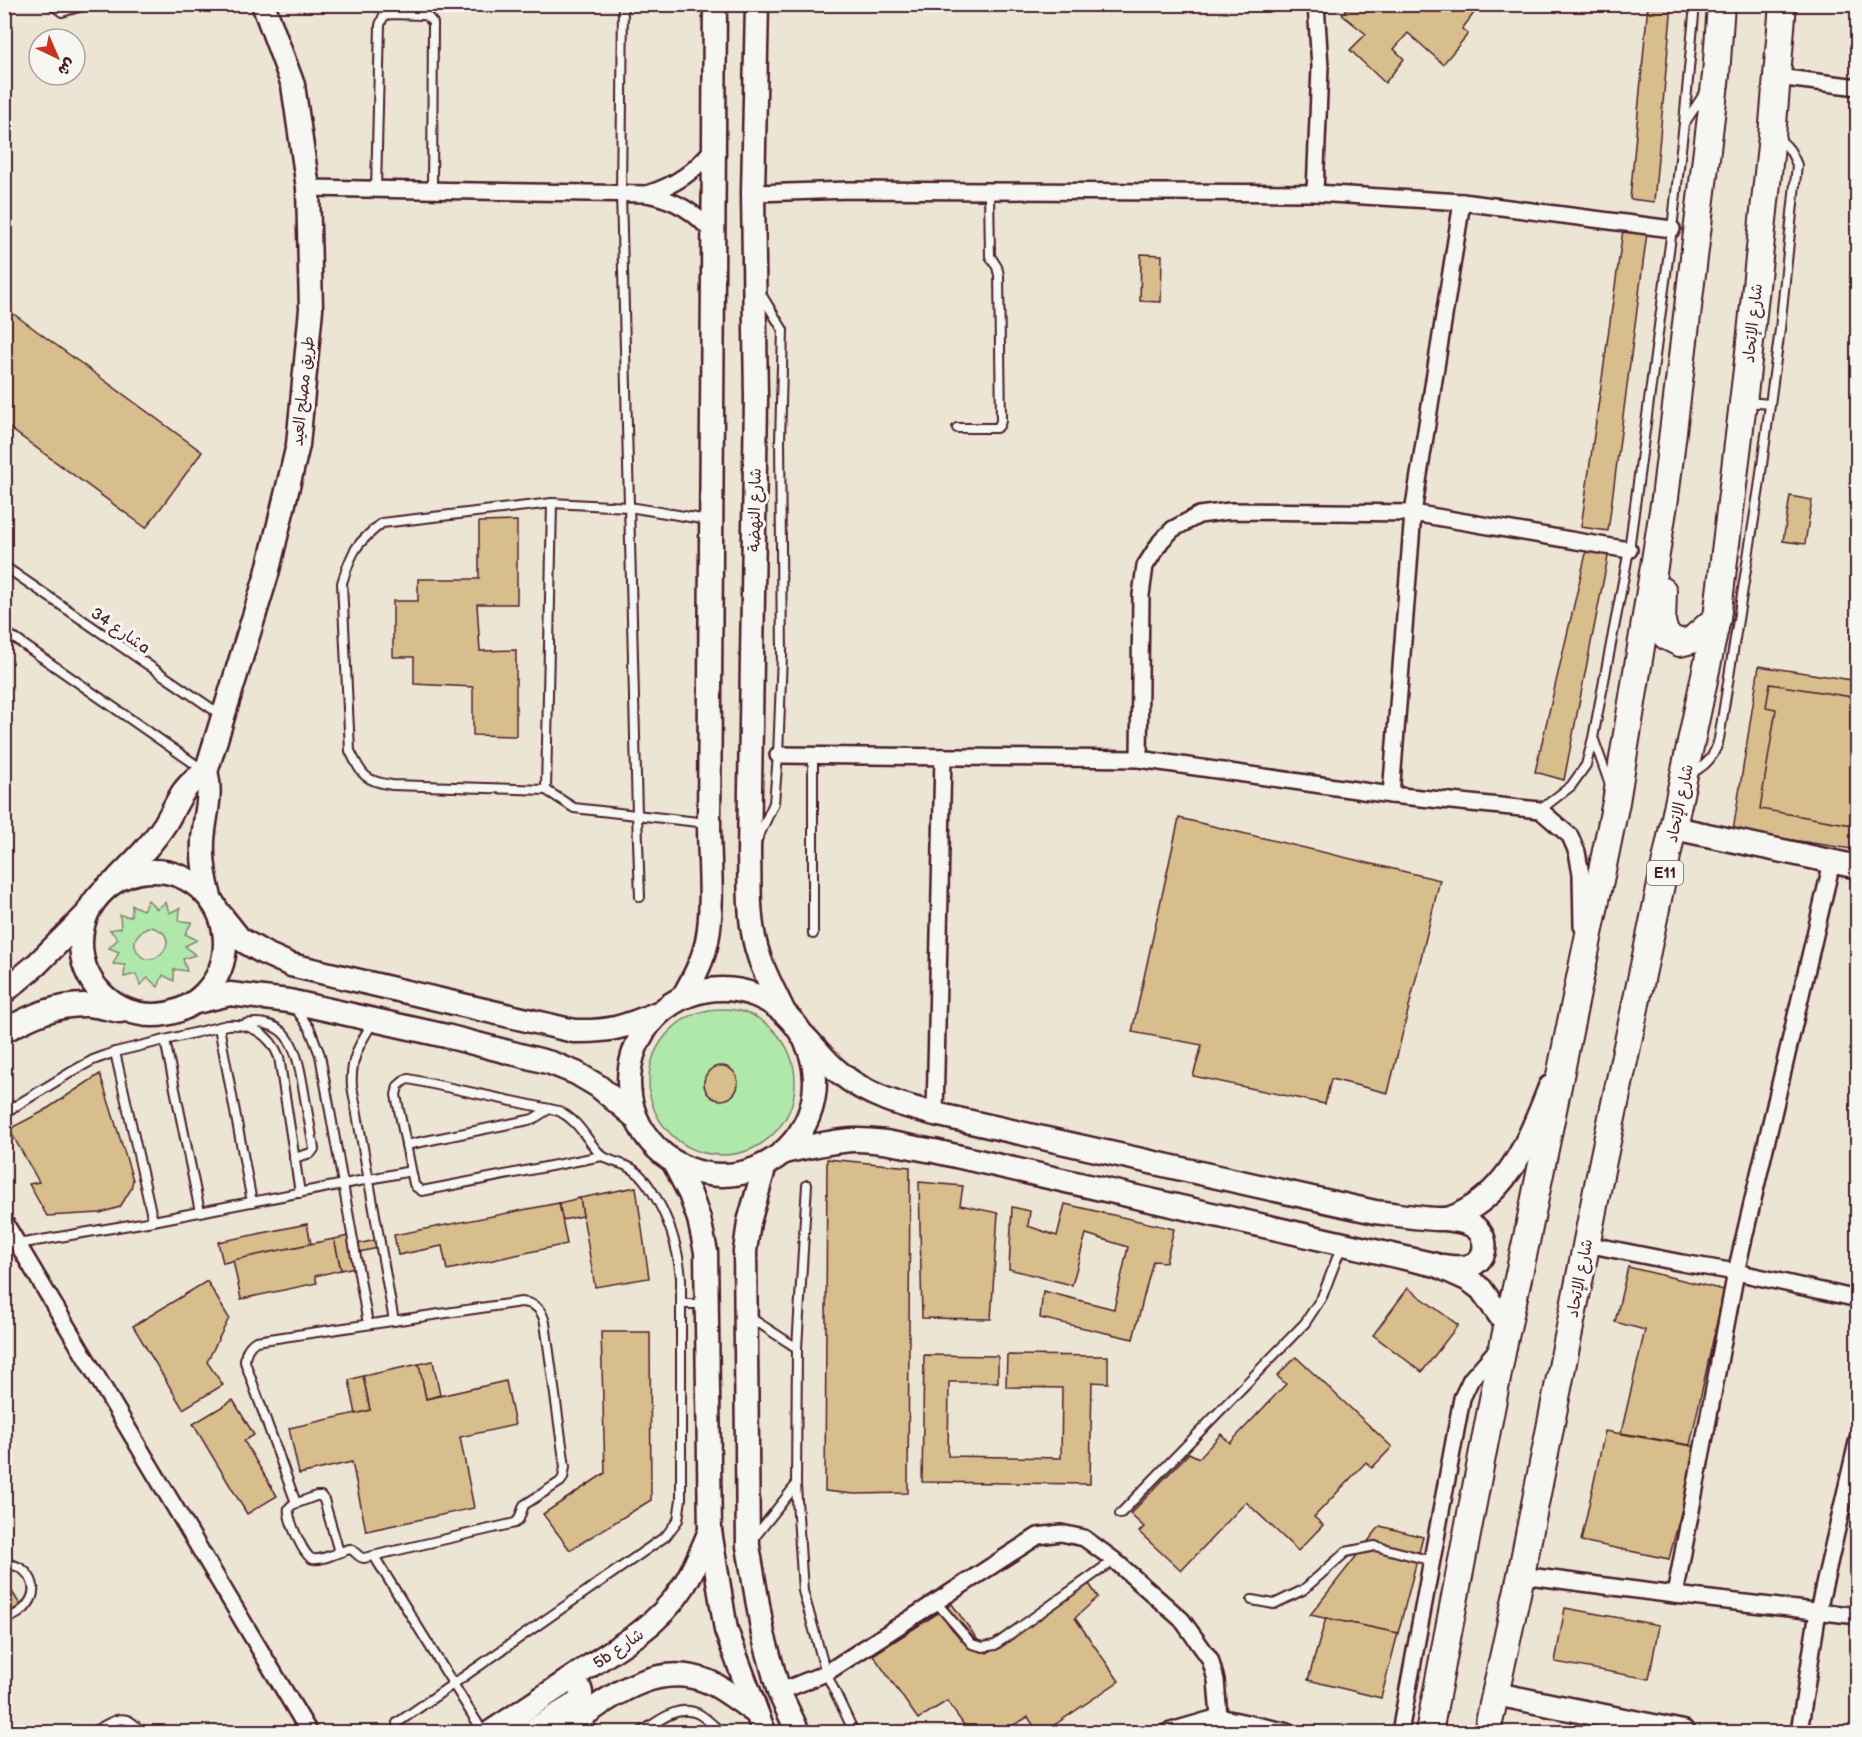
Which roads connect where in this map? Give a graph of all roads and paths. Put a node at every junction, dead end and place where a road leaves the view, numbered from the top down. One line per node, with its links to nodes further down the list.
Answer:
1 (9, 4): 12 (lane)
2 (51, 4): 3 (lane)
3 (89, 4)
4 (263, 4): 19 (street, طريق مصلح العيد)
5 (623, 4): 23 (lane)
6 (715, 4): 18 (street)
7 (757, 4): 24 (street, شارع النهضة)
8 (1316, 4): 25 (street)
9 (1695, 4): 16 (lane)
10 (1721, 4): 13 (main road)
11 (1786, 8): 14 (main road, شارع الإتحاد / E11)
12 (4, 11)
13 (1716, 75): 16 (lane); 34 (main road)
14 (1777, 77): 15 (street); 17 (main road, شارع الإتحاد / E11)
15 (1857, 87)
16 (1684, 123): 28 (lane)
17 (1772, 136): 31 (main road, شارع الإتحاد / E11); 32 (lane)
18 (714, 147): 26 (street); 29 (street)
19 (308, 188): 20 (street); 43 (street, طريق مصلح العيد)
20 (376, 189): 21 (street); 21 (lane)
21 (432, 190): 23 (street)
22 (989, 191): 24 (street); 25 (street); 33 (lane)
23 (621, 193): 26 (street); 36 (lane)
24 (753, 193): 30 (street, شارع النهضة)
25 (1315, 193): 27 (street)
26 (647, 194): 29 (street)
27 (1462, 202): 28 (street); 37 (street)
28 (1672, 230): 39 (lane)
29 (713, 234): 38 (street)
30 (753, 280): 45 (lane); 58 (street, شارع النهضة)
31 (1743, 402): 32 (lane); 41 (main road, شارع الإتحاد / E11)
32 (1770, 404): 50 (lane)
33 (957, 428)
34 (1665, 498): 41 (main road); 53 (main road)
35 (552, 503): 36 (lane); 51 (lane); 51 (lane)
36 (629, 507): 38 (lane); 55 (lane)
37 (1413, 513): 39 (street); 48 (street); 52 (street)
38 (711, 520): 56 (street)
39 (1629, 550): 44 (lane)
40 (4, 566): 43 (lane, شارع 34a)
41 (1717, 618): 50 (main road, شارع الإتحاد / E11)
42 (4, 631): 49 (lane)
43 (222, 716): 49 (street, طريق مصلح العيد)
44 (1593, 738): 53 (lane); 54 (lane)
45 (778, 755): 46 (street); 58 (lane)
46 (813, 755): 47 (street); 65 (lane)
47 (943, 757): 48 (street); 84 (street)
48 (1139, 759): 52 (street)
49 (206, 772): 61 (street); 63 (street, طريق مصلح العيد)
50 (1685, 775): 57 (main road, شارع الإتحاد / E11)
51 (546, 790): 55 (lane)
52 (1392, 795): 54 (street)
53 (1616, 802): 66 (main road)
54 (1540, 810): 66 (street)
55 (637, 814): 56 (lane); 62 (lane)
56 (709, 823): 68 (street)
57 (1674, 828): 59 (street); 104 (main road, شارع الإتحاد / E11)
58 (749, 854): 71 (street, شارع النهضة)
59 (1832, 862): 60 (street); 106 (street)
60 (1857, 867)
61 (115, 881): 63 (street); 64 (street)
62 (640, 897)
63 (215, 906): 70 (street); 73 (street)
64 (85, 916): 67 (street); 72 (street)
65 (813, 934)
66 (1582, 969): 81 (main road)
67 (4, 992)
68 (683, 997): 71 (street); 73 (street)
69 (289, 1001): 70 (street); 74 (street); 94 (lane)
70 (196, 1002): 72 (street)
71 (783, 1010): 78 (street)
72 (128, 1012): 77 (street)
73 (659, 1013): 85 (street)
74 (375, 1020): 85 (street); 93 (lane)
75 (242, 1025): 76 (lane); 89 (lane); 89 (lane)
76 (219, 1027): 79 (lane); 97 (lane)
77 (4, 1030)
78 (804, 1036): 84 (street); 87 (street)
79 (165, 1040): 80 (lane); 98 (lane)
80 (115, 1052): 83 (lane); 101 (lane)
81 (1563, 1058): 99 (street); 113 (main road)
82 (549, 1108): 86 (lane); 86 (lane); 88 (lane)
83 (4, 1113)
84 (935, 1114): 99 (street)
85 (635, 1117): 90 (street)
86 (406, 1145): 92 (lane)
87 (784, 1152): 91 (street); 103 (street)
88 (602, 1156): 92 (lane); 108 (lane)
89 (294, 1158): 96 (lane)
90 (674, 1163): 91 (street); 109 (street)
91 (765, 1165): 110 (street)
92 (411, 1171): 93 (lane)
93 (369, 1179): 94 (lane); 111 (lane)
94 (344, 1184): 96 (lane); 112 (lane)
95 (807, 1185): 114 (lane)
96 (300, 1193): 97 (lane)
97 (252, 1202): 98 (lane)
98 (200, 1212): 101 (lane)
99 (1446, 1219): 105 (street)
100 (4, 1221): 102 (street)
101 (153, 1221): 102 (lane)
102 (18, 1244): 145 (street)
103 (1343, 1244): 105 (street); 118 (lane)
104 (1586, 1244): 106 (street); 126 (main road, شارع الإتحاد / E11)
105 (1436, 1265): 113 (street)
106 (1736, 1272): 107 (street); 127 (street)
107 (1857, 1299)
108 (681, 1304): 109 (lane); 135 (lane)
109 (707, 1304): 119 (street)
110 (745, 1314): 114 (lane); 120 (street)
111 (394, 1321): 112 (lane); 122 (lane)
112 (368, 1324): 117 (lane)
113 (1506, 1335): 124 (street); 157 (main road)
114 (797, 1348): 116 (lane)
115 (1857, 1438): 130 (street)
116 (796, 1485): 120 (lane); 133 (lane)
117 (296, 1503): 121 (lane); 121 (lane)
118 (1120, 1514)
119 (710, 1531): 134 (street, 5b شارع); 140 (street)
120 (748, 1546): 136 (street)
121 (339, 1552): 122 (lane)
122 (374, 1556): 135 (lane)
123 (1114, 1560): 129 (street); 129 (lane); 138 (street)
124 (1432, 1561): 128 (lane); 156 (street)
125 (4, 1564): 132 (lane)
126 (1521, 1575): 127 (street); 137 (main road, شارع الإتحاد / E11)
127 (1675, 1595): 130 (street)
128 (1251, 1600)
129 (936, 1602): 133 (street)
130 (1818, 1611): 131 (street); 160 (street)
131 (1857, 1616)
132 (4, 1621)
133 (826, 1673): 136 (street); 153 (lane)
134 (573, 1679): 147 (street, 5b شارع); 148 (street)
135 (453, 1684): 139 (lane); 146 (lane)
136 (779, 1692): 152 (street)
137 (1496, 1694): 158 (main road, شارع الإتحاد / E11); 159 (street)
138 (1219, 1717): 142 (street); 154 (street)
139 (397, 1722)
140 (759, 1722): 141 (street)
141 (585, 1725): 149 (street)
142 (1246, 1728): 155 (street)
143 (93, 1732): 144 (lane)
144 (140, 1732)
145 (309, 1732)
146 (483, 1732)
147 (491, 1732)
148 (530, 1732)
149 (559, 1732)
150 (641, 1732): 151 (lane)
151 (722, 1732)
152 (798, 1732)
153 (854, 1732)
154 (1167, 1732)
155 (1289, 1732)
156 (1400, 1732)
157 (1429, 1732)
158 (1486, 1732)
159 (1683, 1732)
160 (1799, 1732)

